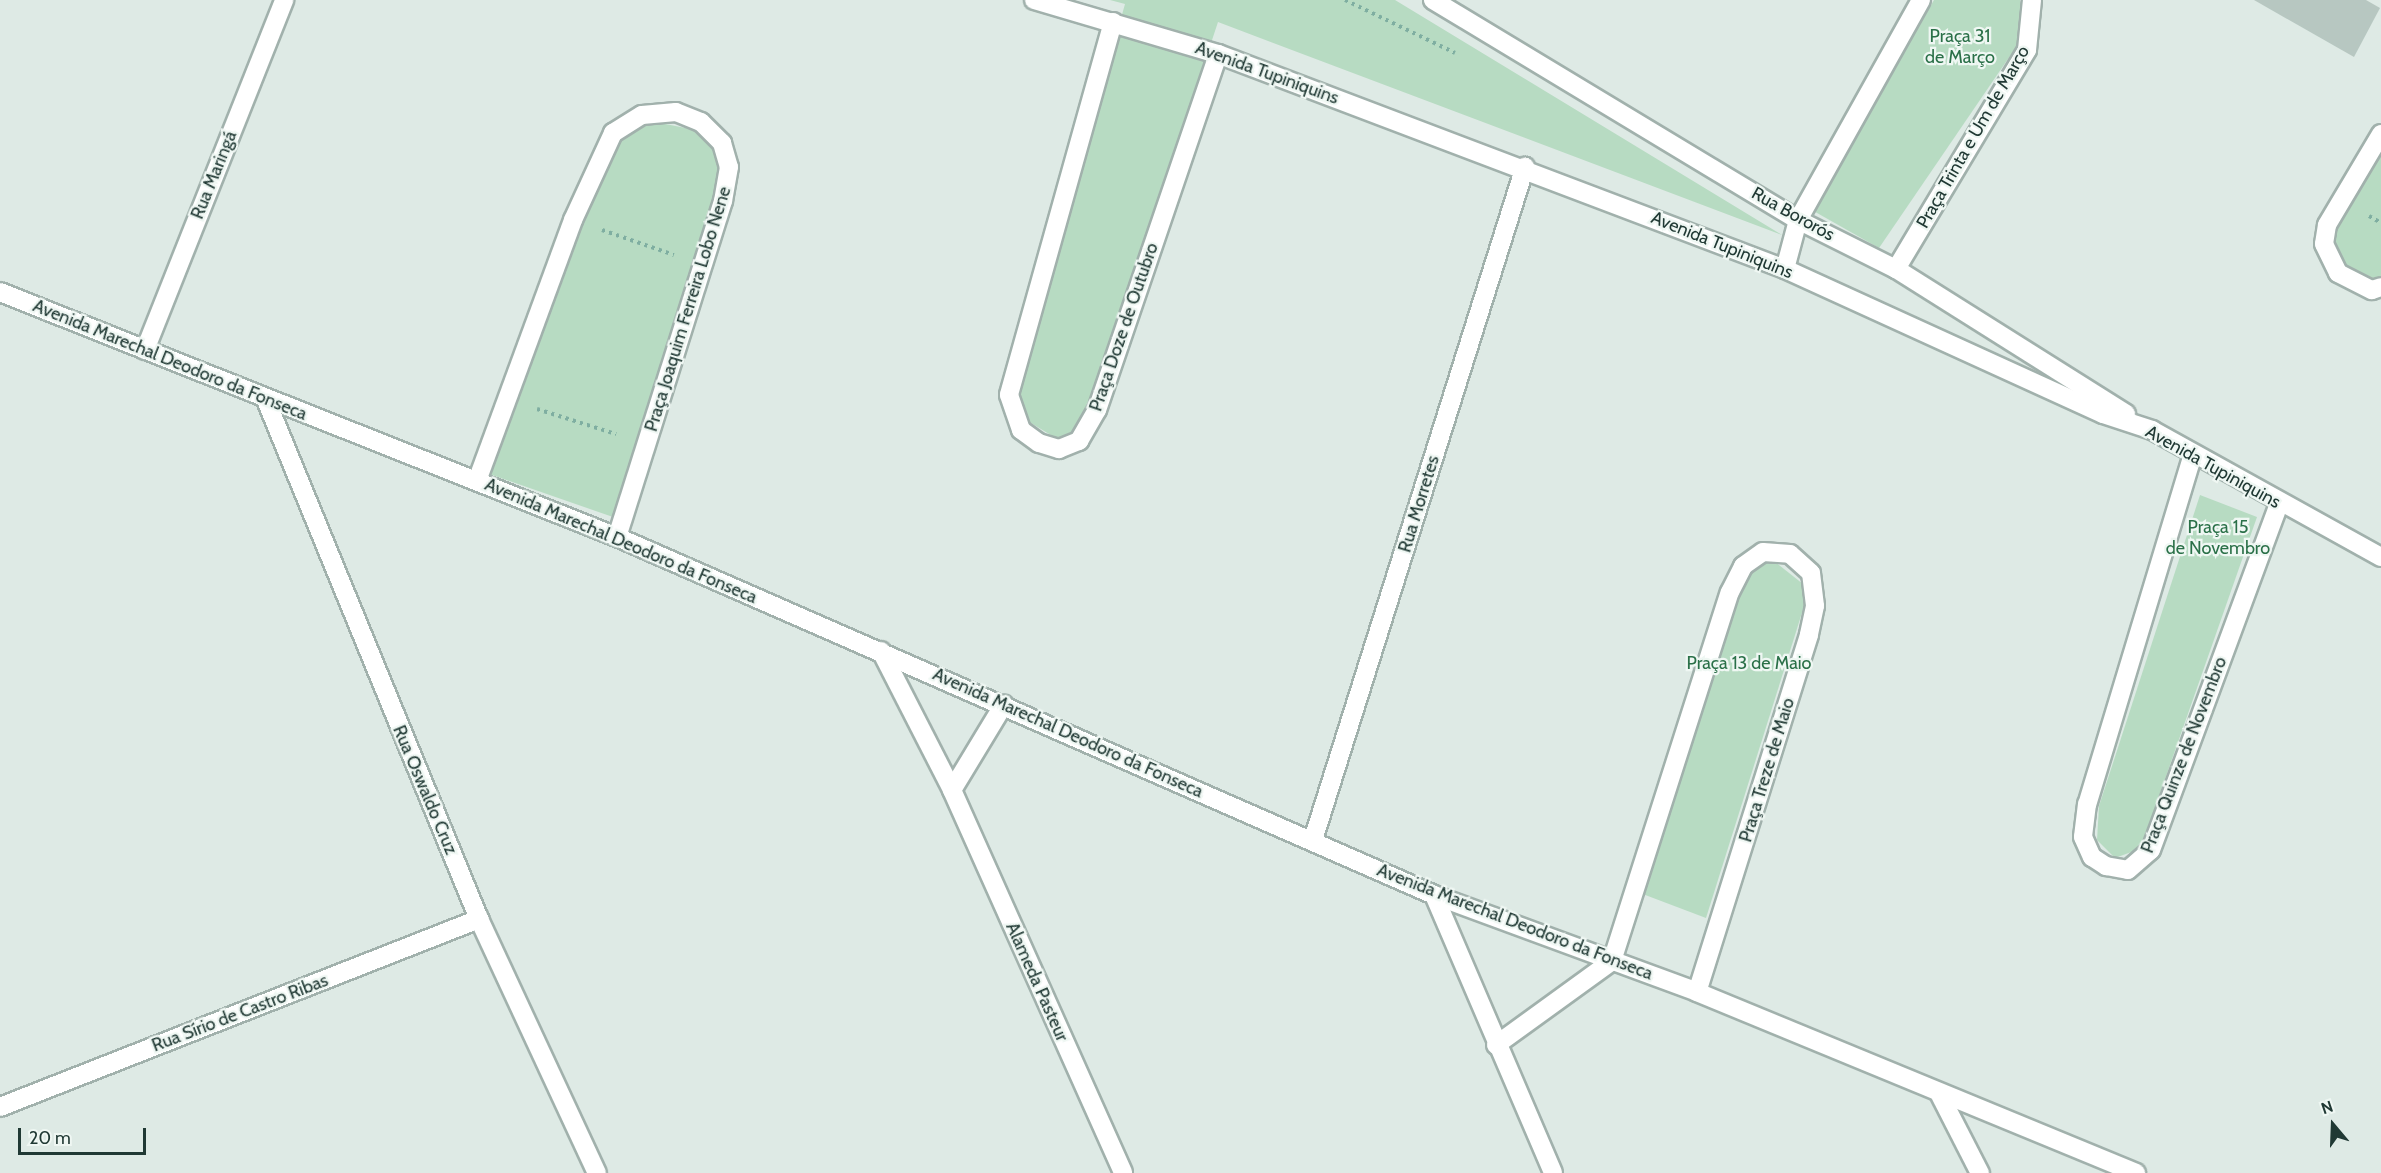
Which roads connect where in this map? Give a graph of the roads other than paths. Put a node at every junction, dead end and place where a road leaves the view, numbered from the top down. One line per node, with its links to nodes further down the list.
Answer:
1 (284, 0): 15 (street, Rua Maringá)
2 (1034, 0): 6 (street, Avenida Tupiniquins)
3 (1433, 0): 10 (street, Rua Bororós)
4 (1921, 0): 10 (street)
5 (2032, 0): 12 (street, Praça Trinta e Um de Março)
6 (1113, 22): 7 (street, Avenida Tupiniquins); 7 (street, Praça Doze de Outubro)
7 (1218, 54): 9 (street, Avenida Tupiniquins)
8 (2381, 134): 13 (street)
9 (1525, 167): 11 (street, Avenida Tupiniquins); 26 (street, Rua Morretes)
10 (1798, 220): 11 (street); 12 (street, Rua Bororós)
11 (1785, 269): 17 (street, Avenida Tupiniquins)
12 (1896, 269): 17 (street, Rua Bororós)
13 (2381, 287)
14 (0, 292): 15 (street, Avenida Marechal Deodoro da Fonseca)
15 (145, 350): 16 (street, Avenida Marechal Deodoro da Fonseca)
16 (266, 400): 19 (street, Avenida Marechal Deodoro da Fonseca); 28 (street, Rua Oswaldo Cruz)
17 (2152, 430): 18 (street, Avenida Tupiniquins)
18 (2193, 454): 20 (street, Avenida Tupiniquins); 20 (street, Praça Quinze de Novembro)
19 (477, 481): 21 (street, Avenida Marechal Deodoro da Fonseca); 21 (street, Praça Joaquim Ferreira Lobo Nene)
20 (2278, 504): 22 (street, Avenida Tupiniquins)
21 (616, 537): 23 (street, Avenida Marechal Deodoro da Fonseca)
22 (2381, 557)
23 (882, 651): 24 (street, Avenida Marechal Deodoro da Fonseca); 25 (street, Alameda Pasteur)
24 (1004, 704): 25 (street); 26 (street, Avenida Marechal Deodoro da Fonseca)
25 (952, 790): 35 (street, Alameda Pasteur)
26 (1313, 840): 27 (street, Avenida Marechal Deodoro da Fonseca)
27 (1434, 895): 29 (street, Avenida Marechal Deodoro da Fonseca); 31 (street)
28 (479, 919): 33 (street, Rua Sírio de Castro Ribas); 34 (street, Rua Oswaldo Cruz)
29 (1612, 961): 30 (street, Avenida Marechal Deodoro da Fonseca); 30 (street, Praça Treze de Maio); 31 (street)
30 (1698, 992): 32 (street, Avenida Marechal Deodoro da Fonseca)
31 (1496, 1045): 36 (street)
32 (1940, 1095): 37 (street); 38 (street, Avenida Marechal Deodoro da Fonseca)
33 (0, 1107)
34 (597, 1173)
35 (1123, 1173)
36 (1553, 1173)
37 (1980, 1173)
38 (2136, 1173)

